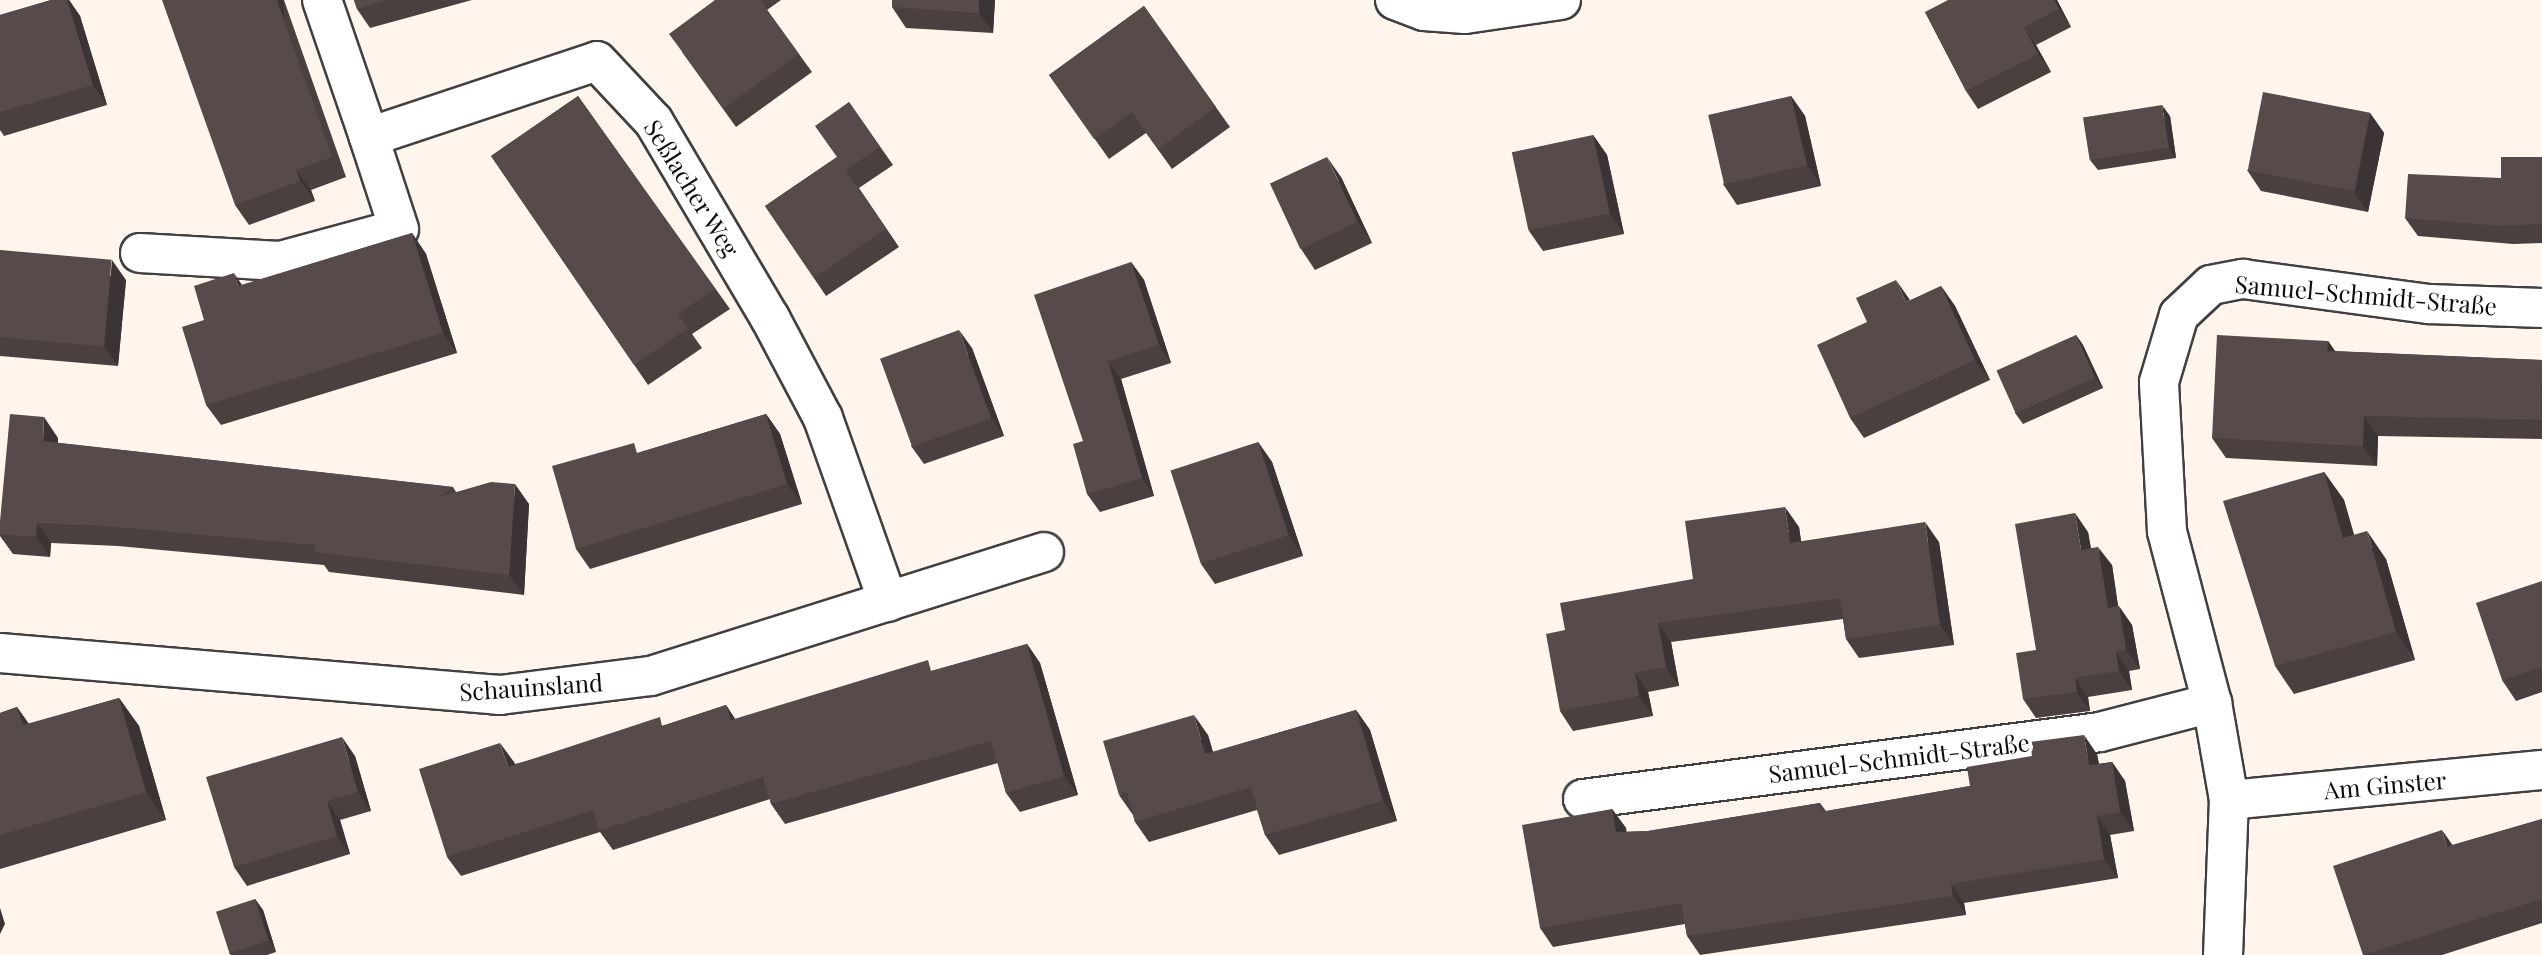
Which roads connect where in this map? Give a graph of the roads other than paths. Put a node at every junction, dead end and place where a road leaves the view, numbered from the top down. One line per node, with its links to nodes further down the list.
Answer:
1 (322, 0): 4 (street)
2 (1395, 0): 3 (street)
3 (1561, 0)
4 (369, 137): 5 (street); 8 (street, Seßlacher Weg)
5 (140, 253)
6 (2542, 308): 10 (street, Samuel-Schmidt-Straße)
7 (1044, 552): 8 (street, Schauinsland)
8 (888, 602): 9 (street, Schauinsland)
9 (0, 653)
10 (2212, 703): 12 (street, Samuel-Schmidt-Straße); 13 (street, Samuel-Schmidt-Straße)
11 (2542, 770): 13 (street, Am Ginster)
12 (1583, 799)
13 (2229, 800): 14 (street, Samuel-Schmidt-Straße)
14 (2223, 955)

